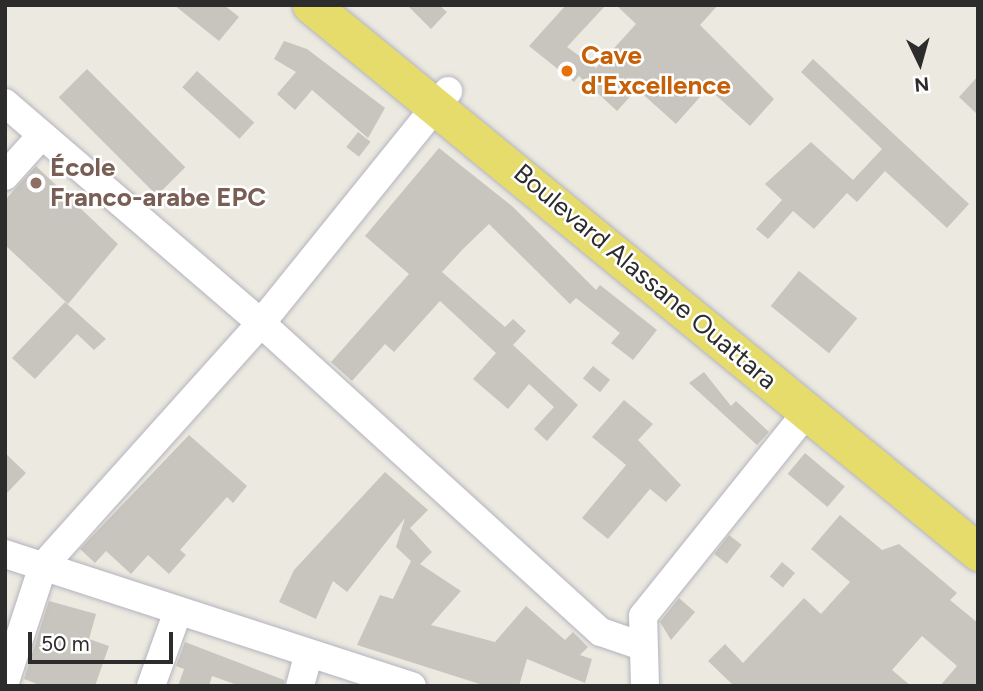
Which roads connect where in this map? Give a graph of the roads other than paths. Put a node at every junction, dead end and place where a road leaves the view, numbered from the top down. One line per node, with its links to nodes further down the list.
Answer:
1 (311, 5): 3 (main road, Boulevard Alassane Ouattara)
2 (348, 5): 3 (main road, Boulevard Alassane Ouattara)
3 (442, 98): 7 (street); 8 (main road, Boulevard Alassane Ouattara); 9 (main road, Boulevard Alassane Ouattara)
4 (5, 103): 5 (street)
5 (40, 137): 6 (street); 7 (street)
6 (5, 176)
7 (261, 323): 12 (street); 14 (street)
8 (807, 412): 10 (main road, Boulevard Alassane Ouattara); 14 (street)
9 (978, 534)
10 (978, 552)
11 (5, 554): 12 (street)
12 (43, 566): 13 (street); 16 (street)
13 (178, 611): 15 (street); 17 (street)
14 (639, 645): 20 (street)
15 (308, 656): 18 (street); 19 (street)
16 (5, 682)
17 (150, 686)
18 (300, 686)
19 (412, 686)
20 (645, 686)

